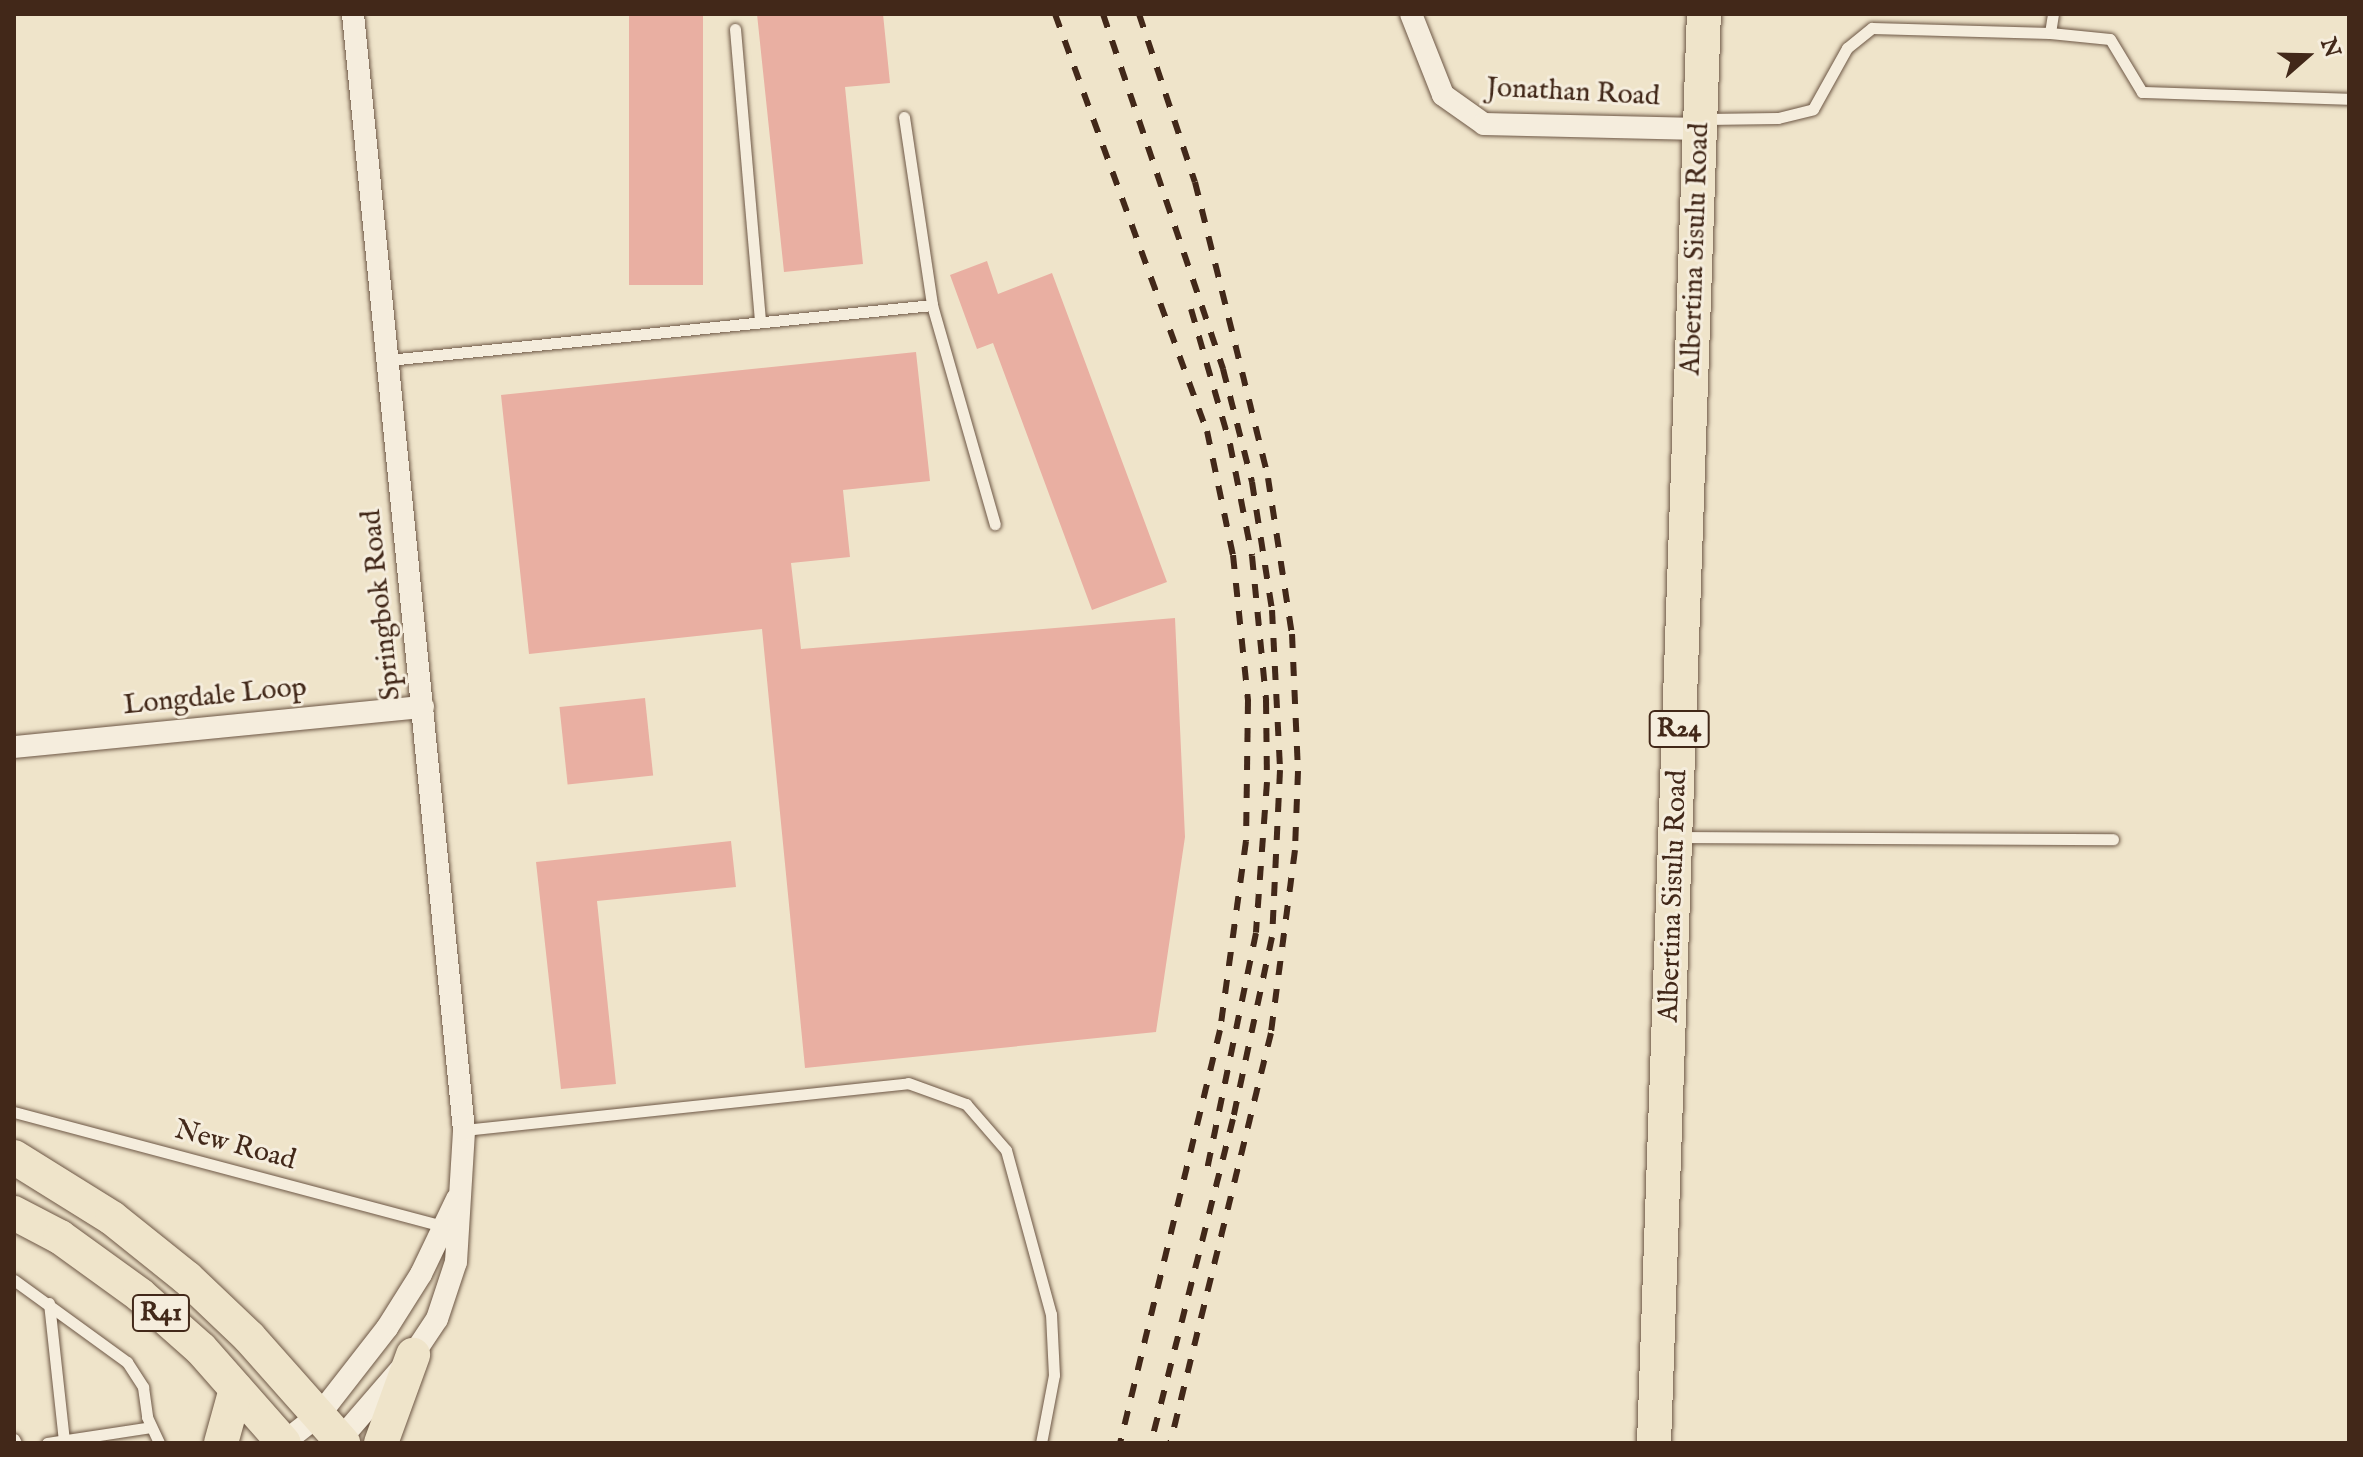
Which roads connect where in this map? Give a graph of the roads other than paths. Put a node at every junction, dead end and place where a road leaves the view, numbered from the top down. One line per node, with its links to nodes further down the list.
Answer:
1 (353, 14): 12 (street, Springbok Road)
2 (1411, 14): 9 (street, Jonathan Road)
3 (1704, 14): 9 (main road, Albertina Sisulu Road / R24)
4 (2053, 14): 6 (lane)
5 (735, 29): 11 (lane)
6 (2050, 33): 7 (lane); 9 (lane)
7 (2349, 99)
8 (904, 117): 10 (lane)
9 (1701, 124): 16 (main road, Albertina Sisulu Road / R24)
10 (932, 305): 11 (lane); 13 (lane)
11 (760, 321): 12 (lane)
12 (388, 360): 14 (street, Springbok Road)
13 (995, 524)
14 (423, 707): 15 (street, Longdale Loop); 19 (street, Springbok Road)
15 (14, 747)
16 (1676, 837): 17 (lane); 38 (main road, Albertina Sisulu Road / R24)
17 (2113, 839)
18 (14, 1112): 23 (lane, New Road)
19 (464, 1130): 21 (street, Springbok Road); 37 (lane)
20 (14, 1157): 28 (main road, R41)
21 (461, 1191): 23 (street, Springbok Road); 26 (street, Springbok Road)
22 (14, 1213): 27 (main road, R41)
23 (443, 1226): 28 (street, Springbok Road)
24 (14, 1280): 25 (lane)
25 (49, 1303): 29 (lane); 30 (lane)
26 (413, 1355): 31 (street, Springbok Road); 36 (main road)
27 (236, 1389): 34 (main road); 35 (main road, R41)
28 (320, 1414): 31 (main road, R41); 35 (street, Springbok Road)
29 (151, 1427): 30 (lane); 33 (lane)
30 (64, 1440): 32 (lane)
31 (341, 1442)
32 (47, 1443)
33 (159, 1443)
34 (221, 1443)
35 (284, 1443)
36 (381, 1443)
37 (1041, 1443)
38 (1654, 1443)

